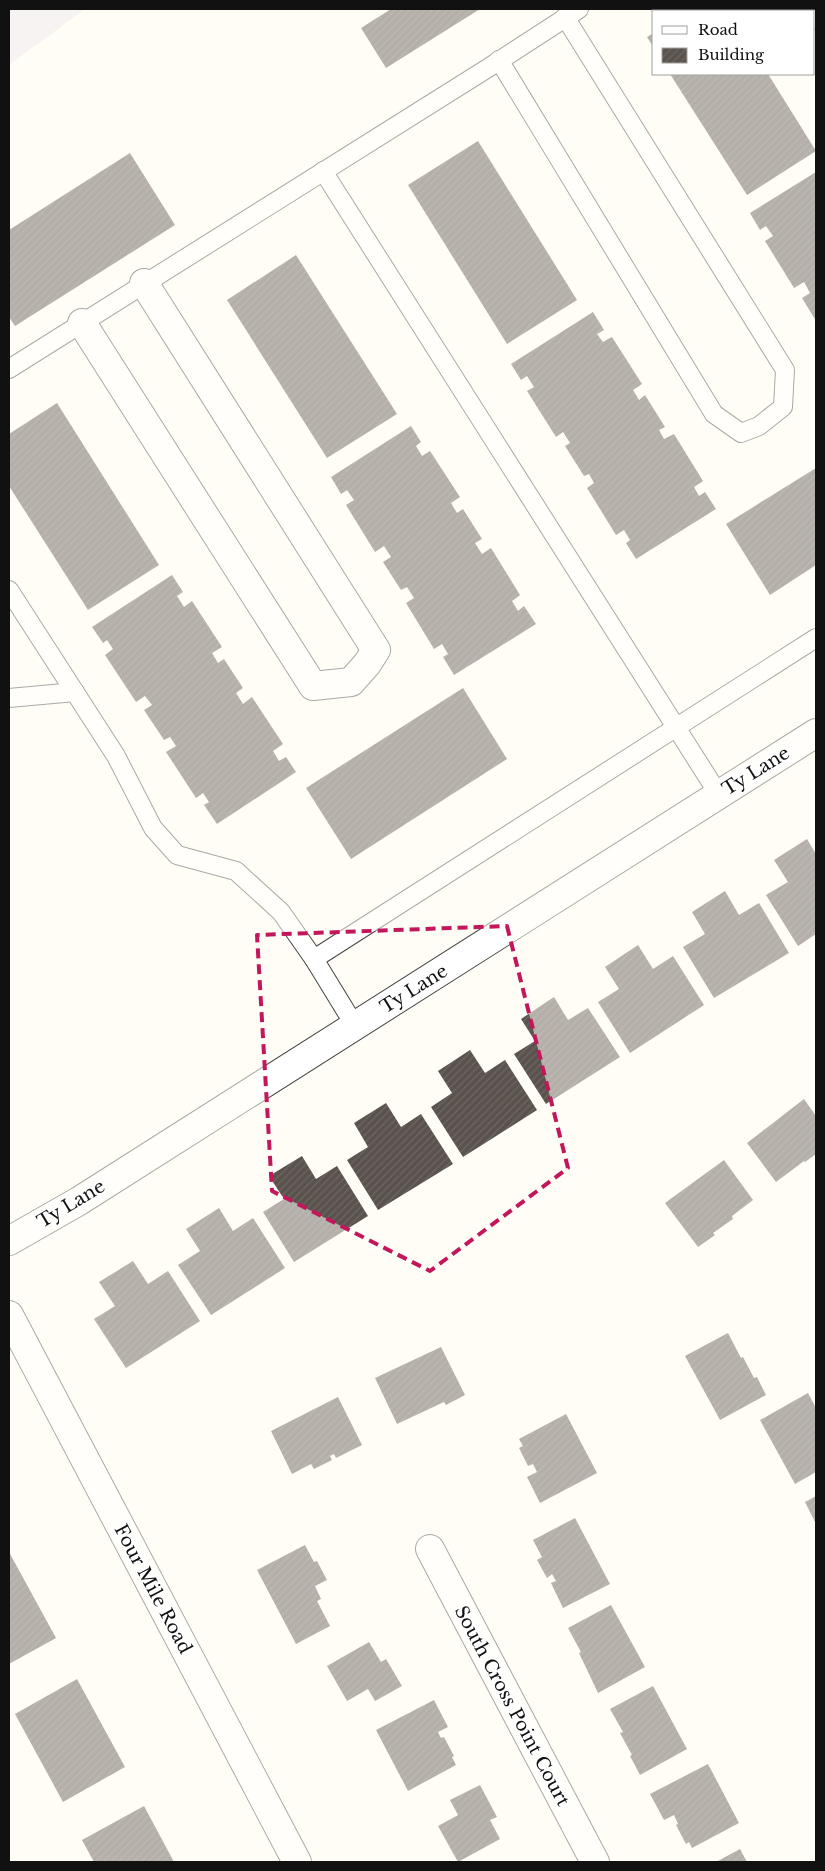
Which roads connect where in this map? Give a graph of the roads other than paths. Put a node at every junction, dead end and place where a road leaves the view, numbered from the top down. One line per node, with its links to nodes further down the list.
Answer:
1 (572, 13): 2 (lane); 2 (lane)
2 (499, 60): 3 (lane)
3 (323, 171): 4 (lane); 11 (lane)
4 (144, 283): 5 (lane); 5 (street)
5 (82, 323): 6 (lane)
6 (9, 369)
7 (9, 590): 9 (lane)
8 (816, 638): 11 (lane)
9 (75, 692): 10 (lane); 14 (lane)
10 (9, 698)
11 (675, 727): 13 (lane); 14 (lane)
12 (816, 733): 13 (street, Ty Lane)
13 (719, 795): 15 (street, Ty Lane)
14 (314, 959): 15 (lane)
15 (355, 1026): 16 (street, Ty Lane)
16 (9, 1240)
17 (9, 1315): 19 (street, Four Mile Road)
18 (430, 1549): 20 (street, South Cross Point Court)
19 (297, 1862)
20 (596, 1862)

